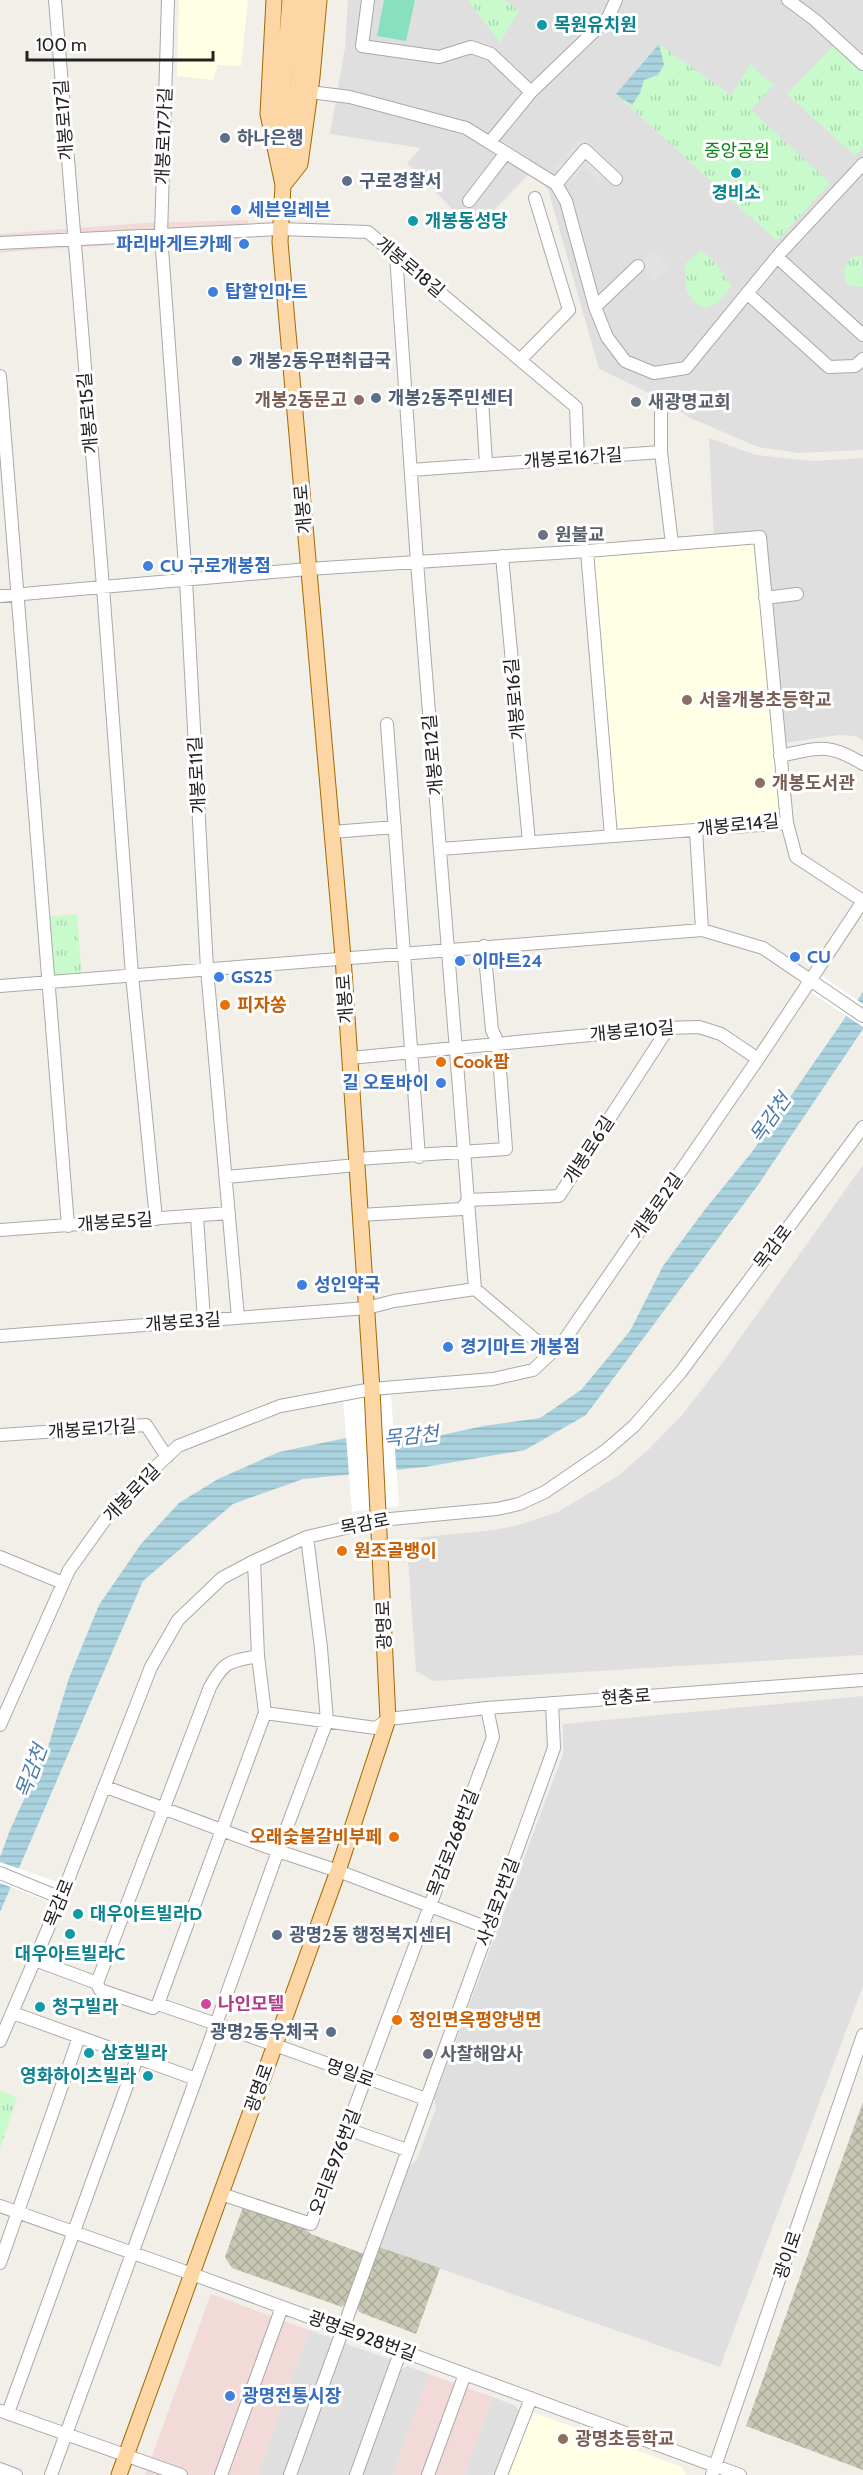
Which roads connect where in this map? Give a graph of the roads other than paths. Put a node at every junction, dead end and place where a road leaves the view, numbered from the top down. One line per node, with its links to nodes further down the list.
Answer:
1 (55, 0): 25 (street, 개봉로17길)
2 (168, 0): 24 (street, 개봉로17가길)
3 (274, 0): 20 (main road)
4 (290, 0): 20 (main road, 개봉로)
5 (305, 0): 11 (main road)
6 (319, 0): 11 (main road)
7 (368, 0): 12 (street)
8 (616, 0): 12 (street)
9 (788, 0): 10 (street)
10 (863, 64)
11 (304, 91): 13 (street); 20 (main road)
12 (531, 92): 13 (street)
13 (490, 142): 14 (street)
14 (505, 154): 18 (street); 22 (street)
15 (863, 164): 16 (street)
16 (852, 175): 19 (street); 28 (street)
17 (616, 179): 18 (street)
18 (556, 184): 31 (street)
19 (863, 184)
20 (283, 185): 23 (main road, 개봉로)
21 (535, 198): 34 (street)
22 (469, 201)
23 (280, 229): 24 (street); 27 (street, 개봉로18길); 46 (main road, 개봉로)
24 (161, 235): 25 (street); 47 (street)
25 (73, 239): 26 (street); 48 (street, 개봉로15길)
26 (0, 243)
27 (396, 255): 34 (street, 개봉로18길); 41 (street)
28 (777, 258): 30 (street); 32 (street)
29 (638, 266): 31 (street)
30 (747, 293): 31 (street); 33 (street)
31 (595, 307)
32 (863, 335)
33 (863, 359)
34 (520, 360): 39 (street, 개봉로18길)
35 (0, 376): 50 (street)
36 (482, 399): 40 (street)
37 (661, 410): 38 (street)
38 (661, 452): 39 (street, 개봉로16가길); 42 (street)
39 (578, 458): 40 (street, 개봉로16가길)
40 (486, 464): 41 (street, 개봉로16가길)
41 (411, 470): 45 (street)
42 (672, 544): 43 (street); 52 (street, 개봉로14길)
43 (587, 551): 44 (street); 60 (street)
44 (502, 556): 45 (street); 61 (street, 개봉로16길)
45 (417, 562): 46 (street); 62 (street, 개봉로12길)
46 (308, 569): 47 (street); 59 (main road, 개봉로)
47 (186, 580): 48 (street); 69 (street, 개봉로11길)
48 (103, 587): 50 (street); 70 (street)
49 (797, 594): 52 (street)
50 (17, 595): 51 (street); 72 (street)
51 (0, 597)
52 (765, 598): 54 (street, 개봉로14길)
53 (387, 724): 57 (street)
54 (780, 756): 55 (street); 56 (street, 개봉로14길)
55 (863, 764)
56 (787, 823): 58 (street, 개봉로14길); 63 (street, 개봉로2길)
57 (395, 827): 59 (street); 67 (street)
58 (696, 830): 60 (street, 개봉로14길); 64 (street)
59 (332, 832): 68 (main road, 개봉로)
60 (611, 836): 61 (street, 개봉로14길)
61 (529, 842): 62 (street, 개봉로14길)
62 (441, 849): 66 (street, 개봉로12길)
63 (863, 901): 71 (street, 개봉로2길)
64 (702, 930): 65 (street); 71 (street)
65 (484, 946): 66 (street); 76 (street)
66 (449, 949): 67 (street); 77 (street)
67 (405, 952): 68 (street); 78 (street)
68 (343, 957): 69 (street); 79 (main road, 개봉로)
69 (207, 969): 70 (street); 85 (street, 개봉로11길)
70 (132, 975): 72 (street); 90 (street)
71 (813, 981): 74 (street); 80 (street, 개봉로2길)
72 (49, 982): 73 (street); 91 (street)
73 (0, 986)
74 (863, 1016)
75 (669, 1028): 76 (street, 개봉로10길); 80 (street, 개봉로10길); 86 (street, 개봉로6길)
76 (498, 1043): 77 (street, 개봉로10길); 82 (street)
77 (457, 1047): 78 (street, 개봉로10길); 82 (street)
78 (411, 1052): 79 (street, 개봉로10길); 83 (street)
79 (350, 1058): 84 (main road, 개봉로)
80 (758, 1059): 98 (street, 개봉로2길)
81 (863, 1127): 102 (street, 목감로)
82 (464, 1153): 83 (street); 86 (street)
83 (419, 1157): 84 (street)
84 (357, 1162): 85 (street); 88 (main road, 개봉로)
85 (226, 1178): 87 (street, 개봉로11길)
86 (468, 1200): 88 (street, 개봉로6길); 93 (street)
87 (229, 1214): 89 (street, 개봉로5길); 95 (street, 개봉로11길)
88 (360, 1215): 94 (main road, 개봉로)
89 (197, 1216): 90 (street, 개봉로5길); 96 (street)
90 (156, 1220): 91 (street, 개봉로5길)
91 (68, 1226): 92 (street, 개봉로5길)
92 (0, 1230)
93 (475, 1289): 94 (street); 98 (street)
94 (367, 1308): 95 (street, 개봉로3길); 99 (main road, 개봉로)
95 (238, 1318): 96 (street, 개봉로3길)
96 (204, 1320): 97 (street, 개봉로3길)
97 (0, 1336)
98 (551, 1353): 99 (street, 개봉로2길)
99 (372, 1393): 101 (street, 개봉로1길); 102 (main road, 개봉로)
100 (0, 1435): 101 (street, 개봉로1가길)
101 (167, 1457): 106 (street, 개봉로1길)
102 (379, 1514): 103 (street, 목감로); 112 (main road, 광명로)
103 (307, 1537): 105 (street, 목감로); 113 (street)
104 (0, 1557): 106 (street)
105 (254, 1561): 107 (street); 115 (street, 목감로)
106 (63, 1583): 114 (street, 개봉로1길)
107 (258, 1656): 111 (street); 116 (street)
108 (863, 1680): 109 (street, 현충로)
109 (552, 1703): 110 (street, 현충로); 123 (street, 사성로2번길)
110 (488, 1708): 112 (street, 현충로); 122 (street, 목감로268번길)
111 (265, 1713): 113 (street, 현충로); 117 (street)
112 (388, 1719): 113 (street, 현충로); 119 (main road, 광명로)
113 (327, 1721): 118 (street)
114 (0, 1725)
115 (106, 1786): 116 (street); 121 (street, 목감로)
116 (164, 1808): 117 (street); 125 (street)
117 (221, 1830): 118 (street); 126 (street)
118 (278, 1851): 119 (street); 128 (street)
119 (338, 1871): 122 (street); 132 (main road, 광명로)
120 (0, 1873): 121 (street)
121 (56, 1896): 124 (street, 목감로)
122 (429, 1905): 123 (street); 135 (street, 목감로268번길)
123 (488, 1928): 136 (street, 사성로2번길)
124 (35, 1960): 125 (street); 127 (street, 목감로)
125 (97, 1983): 126 (street, 명일로)
126 (158, 2004): 128 (street, 명일로)
127 (13, 2013): 130 (street); 131 (street, 목감로)
128 (216, 2024): 132 (street, 명일로); 134 (street)
129 (863, 2035): 155 (street, 광이로)
130 (79, 2037): 133 (street); 141 (street)
131 (0, 2041)
132 (275, 2046): 135 (street, 명일로); 139 (main road, 광명로)
133 (137, 2058): 134 (street); 142 (street)
134 (196, 2079): 143 (street)
135 (366, 2079): 136 (street, 명일로); 137 (street, 오리로976번길)
136 (426, 2099): 138 (street, 사성로2번길)
137 (347, 2129): 138 (street); 139 (street, 오리로976번길)
138 (407, 2150): 147 (street, 사성로2번길)
139 (221, 2194): 145 (main road, 광명로)
140 (0, 2206): 141 (street, 광명로928번길)
141 (18, 2213): 142 (street, 광명로928번길); 144 (street)
142 (75, 2232): 143 (street, 광명로928번길); 151 (street)
143 (134, 2253): 145 (street, 광명로928번길); 152 (street)
144 (0, 2263)
145 (192, 2274): 146 (street, 광명로928번길); 153 (main road, 광명로)
146 (282, 2307): 147 (street, 광명로928번길); 160 (street)
147 (343, 2329): 148 (street, 광명로928번길); 161 (street, 사성로2번길)
148 (400, 2350): 149 (street, 광명로928번길); 162 (street)
149 (465, 2374): 150 (street, 광명로928번길); 163 (street)
150 (531, 2398): 155 (street, 광명로928번길); 164 (street)
151 (4, 2412): 152 (street)
152 (66, 2434): 153 (street); 157 (street)
153 (126, 2455): 158 (main road, 광명로); 159 (street)
154 (0, 2469): 156 (street)
155 (713, 2470): 165 (street, 광명로928번길)
156 (16, 2475)
157 (51, 2475)
158 (119, 2475)
159 (181, 2475)
160 (221, 2475)
161 (290, 2475)
162 (356, 2475)
163 (428, 2475)
164 (501, 2475)
165 (740, 2475)

